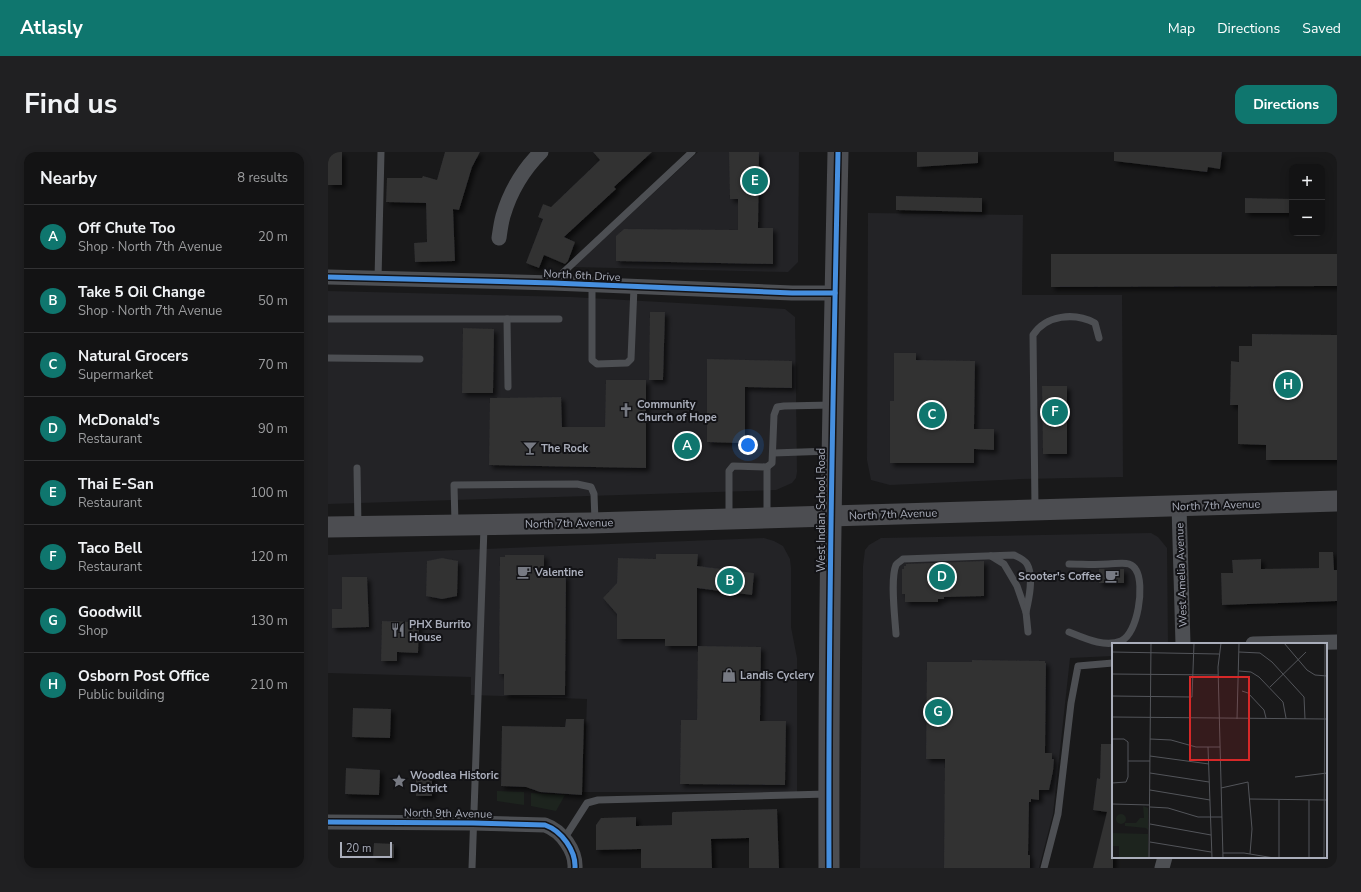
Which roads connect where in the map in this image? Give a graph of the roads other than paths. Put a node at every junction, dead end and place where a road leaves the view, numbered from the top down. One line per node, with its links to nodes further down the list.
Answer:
1 (380, 152): 7 (lane)
2 (541, 152): 5 (street)
3 (692, 152): 8 (lane)
4 (838, 152): 11 (main road, West Indian School Road)
5 (499, 238)
6 (328, 277): 7 (street, North 6th Drive)
7 (378, 279): 8 (street, North 6th Drive)
8 (553, 283): 9 (street, North 6th Drive)
9 (592, 285): 10 (street, North 6th Drive); 10 (lane)
10 (634, 287): 11 (street, North 6th Drive)
11 (835, 293): 19 (main road, West Indian School Road)
12 (328, 319): 13 (lane)
13 (507, 319): 14 (lane); 18 (lane)
14 (559, 319)
15 (1099, 338): 26 (lane)
16 (328, 358): 17 (lane)
17 (420, 359)
18 (508, 387)
19 (832, 404): 20 (main road, West Indian School Road); 21 (lane)
20 (831, 452): 21 (lane); 27 (main road, West Indian School Road)
21 (773, 453): 22 (lane)
22 (767, 467): 28 (lane); 29 (lane)
23 (357, 468): 33 (lane)
24 (1337, 501): 25 (main road, North 7th Avenue)
25 (1180, 506): 26 (main road, North 7th Avenue); 42 (street, West Amelia Avenue)
26 (1035, 510): 27 (main road, North 7th Avenue)
27 (831, 516): 28 (main road, North 7th Avenue); 45 (main road, West Indian School Road)
28 (767, 517): 29 (main road, North 7th Avenue)
29 (729, 519): 30 (main road, North 7th Avenue)
30 (595, 523): 31 (main road, North 7th Avenue); 32 (lane)
31 (484, 524): 32 (main road, North 7th Avenue); 47 (lane)
32 (455, 525): 33 (main road, North 7th Avenue)
33 (358, 526): 34 (main road, North 7th Avenue)
34 (328, 527)
35 (989, 555): 37 (lane); 37 (lane); 40 (lane)
36 (1069, 564): 39 (lane)
37 (1026, 612): 38 (lane)
38 (1028, 632)
39 (1069, 632)
40 (896, 634)
41 (1337, 642): 43 (street)
42 (1183, 643)
43 (1295, 643)
44 (1112, 663): 53 (lane)
45 (829, 794): 48 (lane); 52 (main road, West Indian School Road)
46 (328, 822): 47 (street, North 9th Avenue)
47 (473, 823): 48 (street, North 9th Avenue); 50 (lane)
48 (564, 839): 51 (street)
49 (1165, 858): 54 (street)
50 (472, 868)
51 (576, 868)
52 (829, 868)
53 (1044, 868)
54 (1162, 868)

